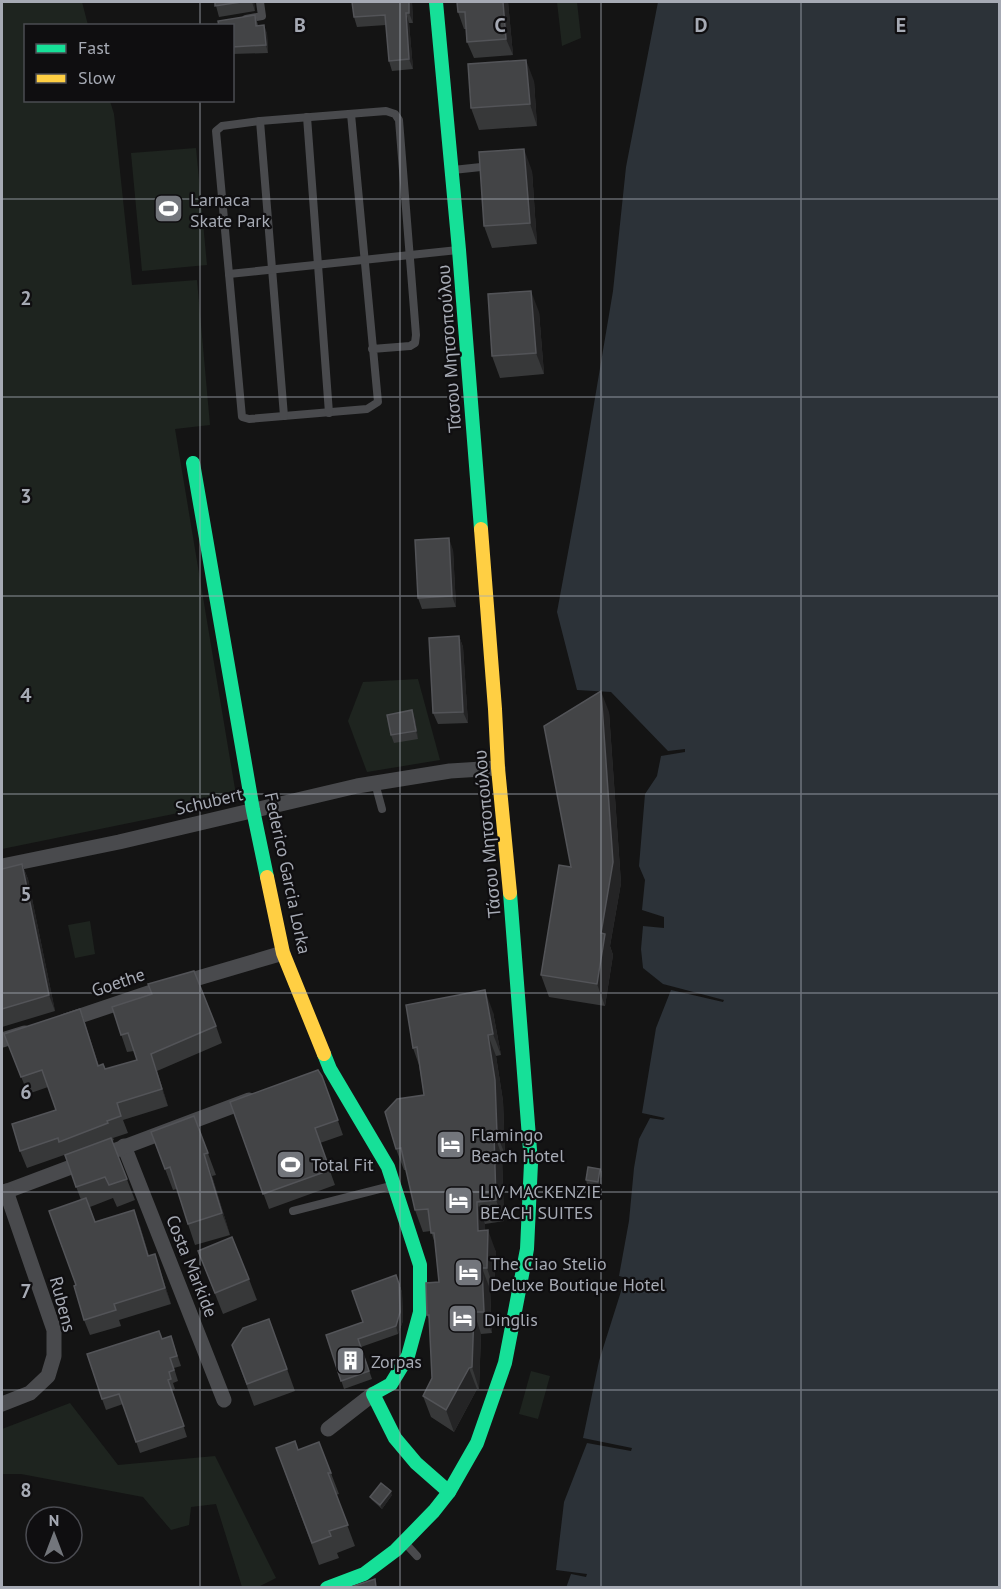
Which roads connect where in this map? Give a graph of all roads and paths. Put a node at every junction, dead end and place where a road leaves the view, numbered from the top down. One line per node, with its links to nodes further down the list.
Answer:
1 (260, 2): 3 (lane)
2 (436, 2): 8 (street, Τάσου Μητσοπούλου)
3 (241, 20)
4 (351, 114): 5 (lane); 10 (lane); 11 (lane)
5 (307, 117): 6 (lane); 12 (lane)
6 (260, 121): 13 (lane); 14 (lane)
7 (481, 167): 8 (lane)
8 (452, 170): 9 (street, Τάσου Μητσοπούλου)
9 (459, 250): 10 (lane); 19 (street, Τάσου Μητσοπούλου)
10 (410, 255): 11 (lane); 15 (lane)
11 (364, 260): 12 (lane); 15 (lane)
12 (318, 265): 13 (lane); 16 (lane)
13 (272, 270): 14 (lane); 17 (lane)
14 (229, 274): 17 (lane)
15 (372, 349): 16 (lane)
16 (328, 412): 17 (lane)
17 (284, 416)
18 (193, 463): 22 (street, Federico Garcia Lorka)
19 (498, 768): 20 (street, Schubert); 35 (street, Τάσου Μητσοπούλου)
20 (375, 783): 21 (lane); 22 (street, Schubert)
21 (382, 809)
22 (253, 810): 23 (street, Schubert); 24 (street, Federico Garcia Lorka)
23 (2, 866)
24 (283, 952): 25 (street, Goethe); 28 (street, Federico Garcia Lorka)
25 (2, 1040)
26 (264, 1094): 27 (street)
27 (124, 1146): 29 (street); 32 (street, Costa Markide)
28 (394, 1186): 30 (lane); 31 (street, Federico Garcia Lorka)
29 (4, 1192): 33 (street, Rubens)
30 (293, 1211)
31 (373, 1394): 34 (street, Federico Garcia Lorka); 35 (street)
32 (224, 1400)
33 (2, 1404)
34 (328, 1430)
35 (449, 1492): 36 (street, Τάσου Μητσοπούλου)
36 (404, 1542): 37 (lane); 38 (street, Τάσου Μητσοπούλου)
37 (417, 1556)
38 (327, 1587)

